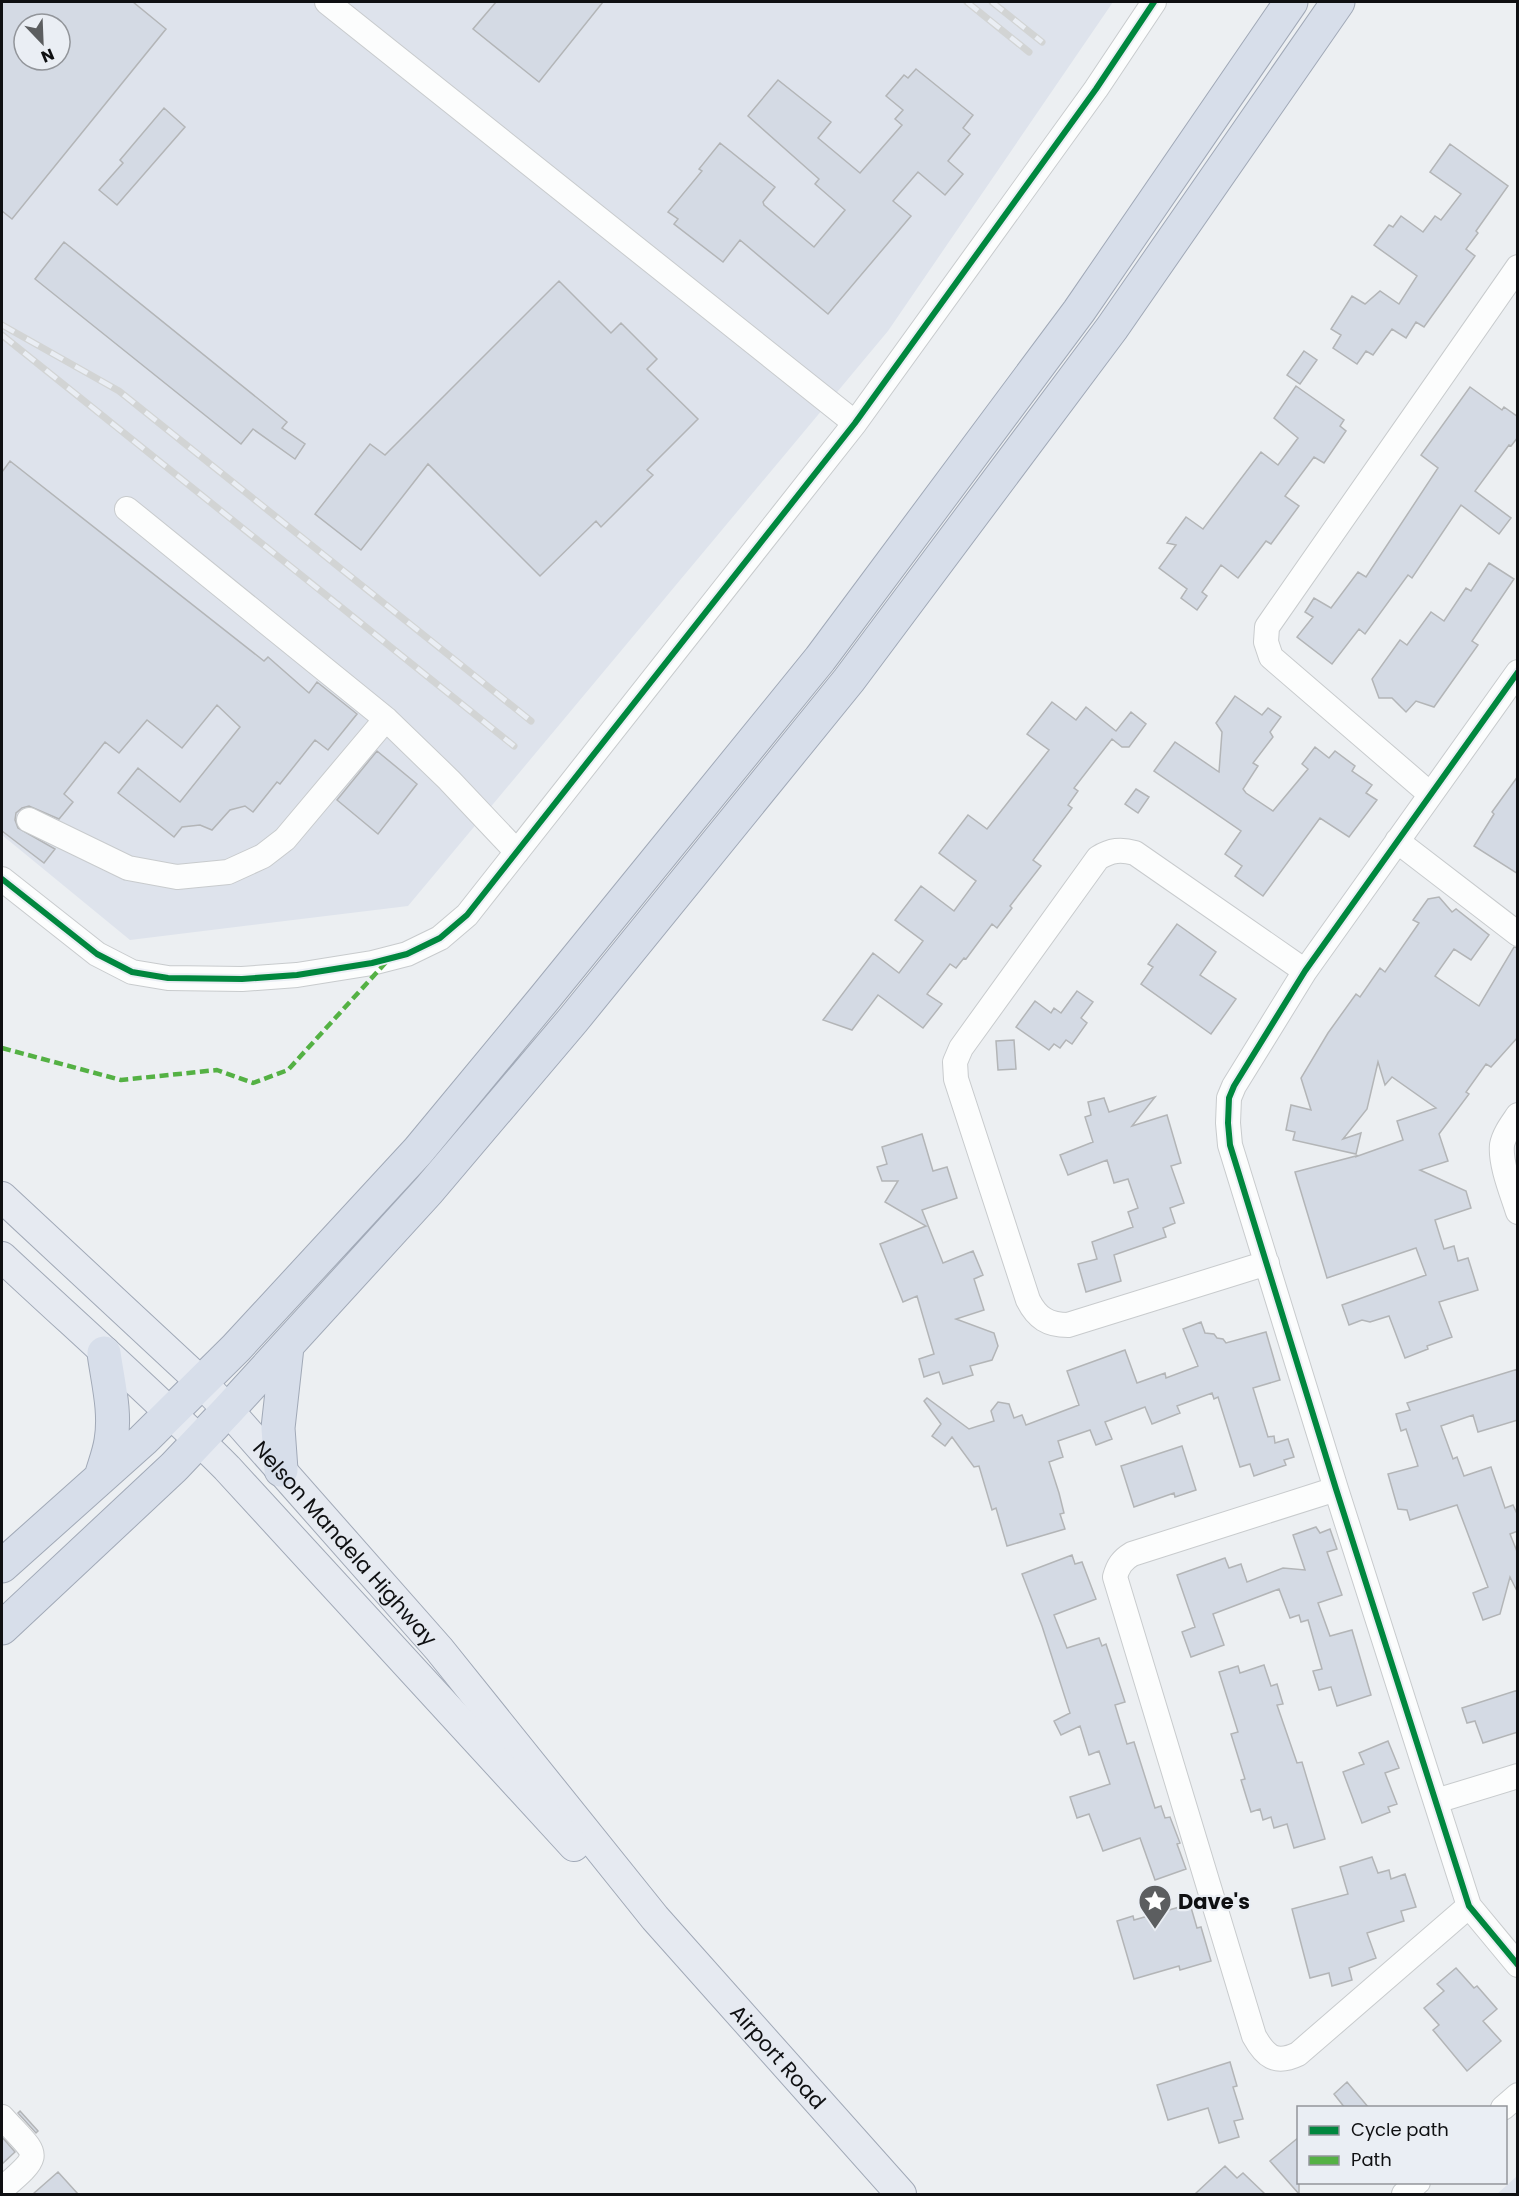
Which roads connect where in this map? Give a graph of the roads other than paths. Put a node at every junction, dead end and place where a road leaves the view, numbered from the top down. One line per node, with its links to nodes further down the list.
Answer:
1 (327, 2): 6 (street)
2 (1154, 2): 6 (street)
3 (1291, 2): 25 (highway)
4 (1338, 2): 23 (highway)
5 (1518, 267): 10 (street)
6 (855, 423): 13 (street)
7 (127, 509): 9 (street)
8 (1518, 672): 10 (street)
9 (386, 719): 11 (street); 13 (street)
10 (1430, 794): 12 (street)
11 (29, 820)
12 (1397, 841): 15 (street); 16 (street)
13 (517, 852): 14 (street)
14 (2, 879)
15 (1518, 934)
16 (1305, 971): 22 (street); 22 (street)
17 (1518, 1115): 18 (street)
18 (1510, 1142): 20 (street)
19 (2, 1197): 25 (main road, Nelson Mandela Highway)
20 (1518, 1212)
21 (2, 1257): 24 (main road, Nelson Mandela Highway)
22 (1267, 1263): 31 (street)
23 (287, 1347): 26 (highway); 29 (highway)
24 (104, 1353): 27 (main road, Nelson Mandela Highway); 30 (highway)
25 (201, 1382): 26 (main road, Nelson Mandela Highway); 27 (highway)
26 (228, 1410): 28 (highway); 29 (main road, Nelson Mandela Highway)
27 (171, 1412): 28 (main road, Nelson Mandela Highway); 30 (highway)
28 (199, 1440): 33 (highway); 37 (main road, Nelson Mandela Highway)
29 (281, 1470): 37 (main road, Nelson Mandela Highway)
30 (101, 1478): 32 (highway)
31 (1336, 1489): 35 (street); 36 (street)
32 (2, 1566)
33 (2, 1628)
34 (1518, 1776): 35 (street)
35 (1436, 1801): 36 (street)
36 (1469, 1906): 38 (street)
37 (651, 1922): 42 (main road); 43 (main road, Airport Road)
38 (1518, 1965)
39 (2, 2117): 41 (street)
40 (1416, 2184): 44 (street)
41 (2, 2190)
42 (881, 2194)
43 (901, 2194)
44 (1404, 2194)

